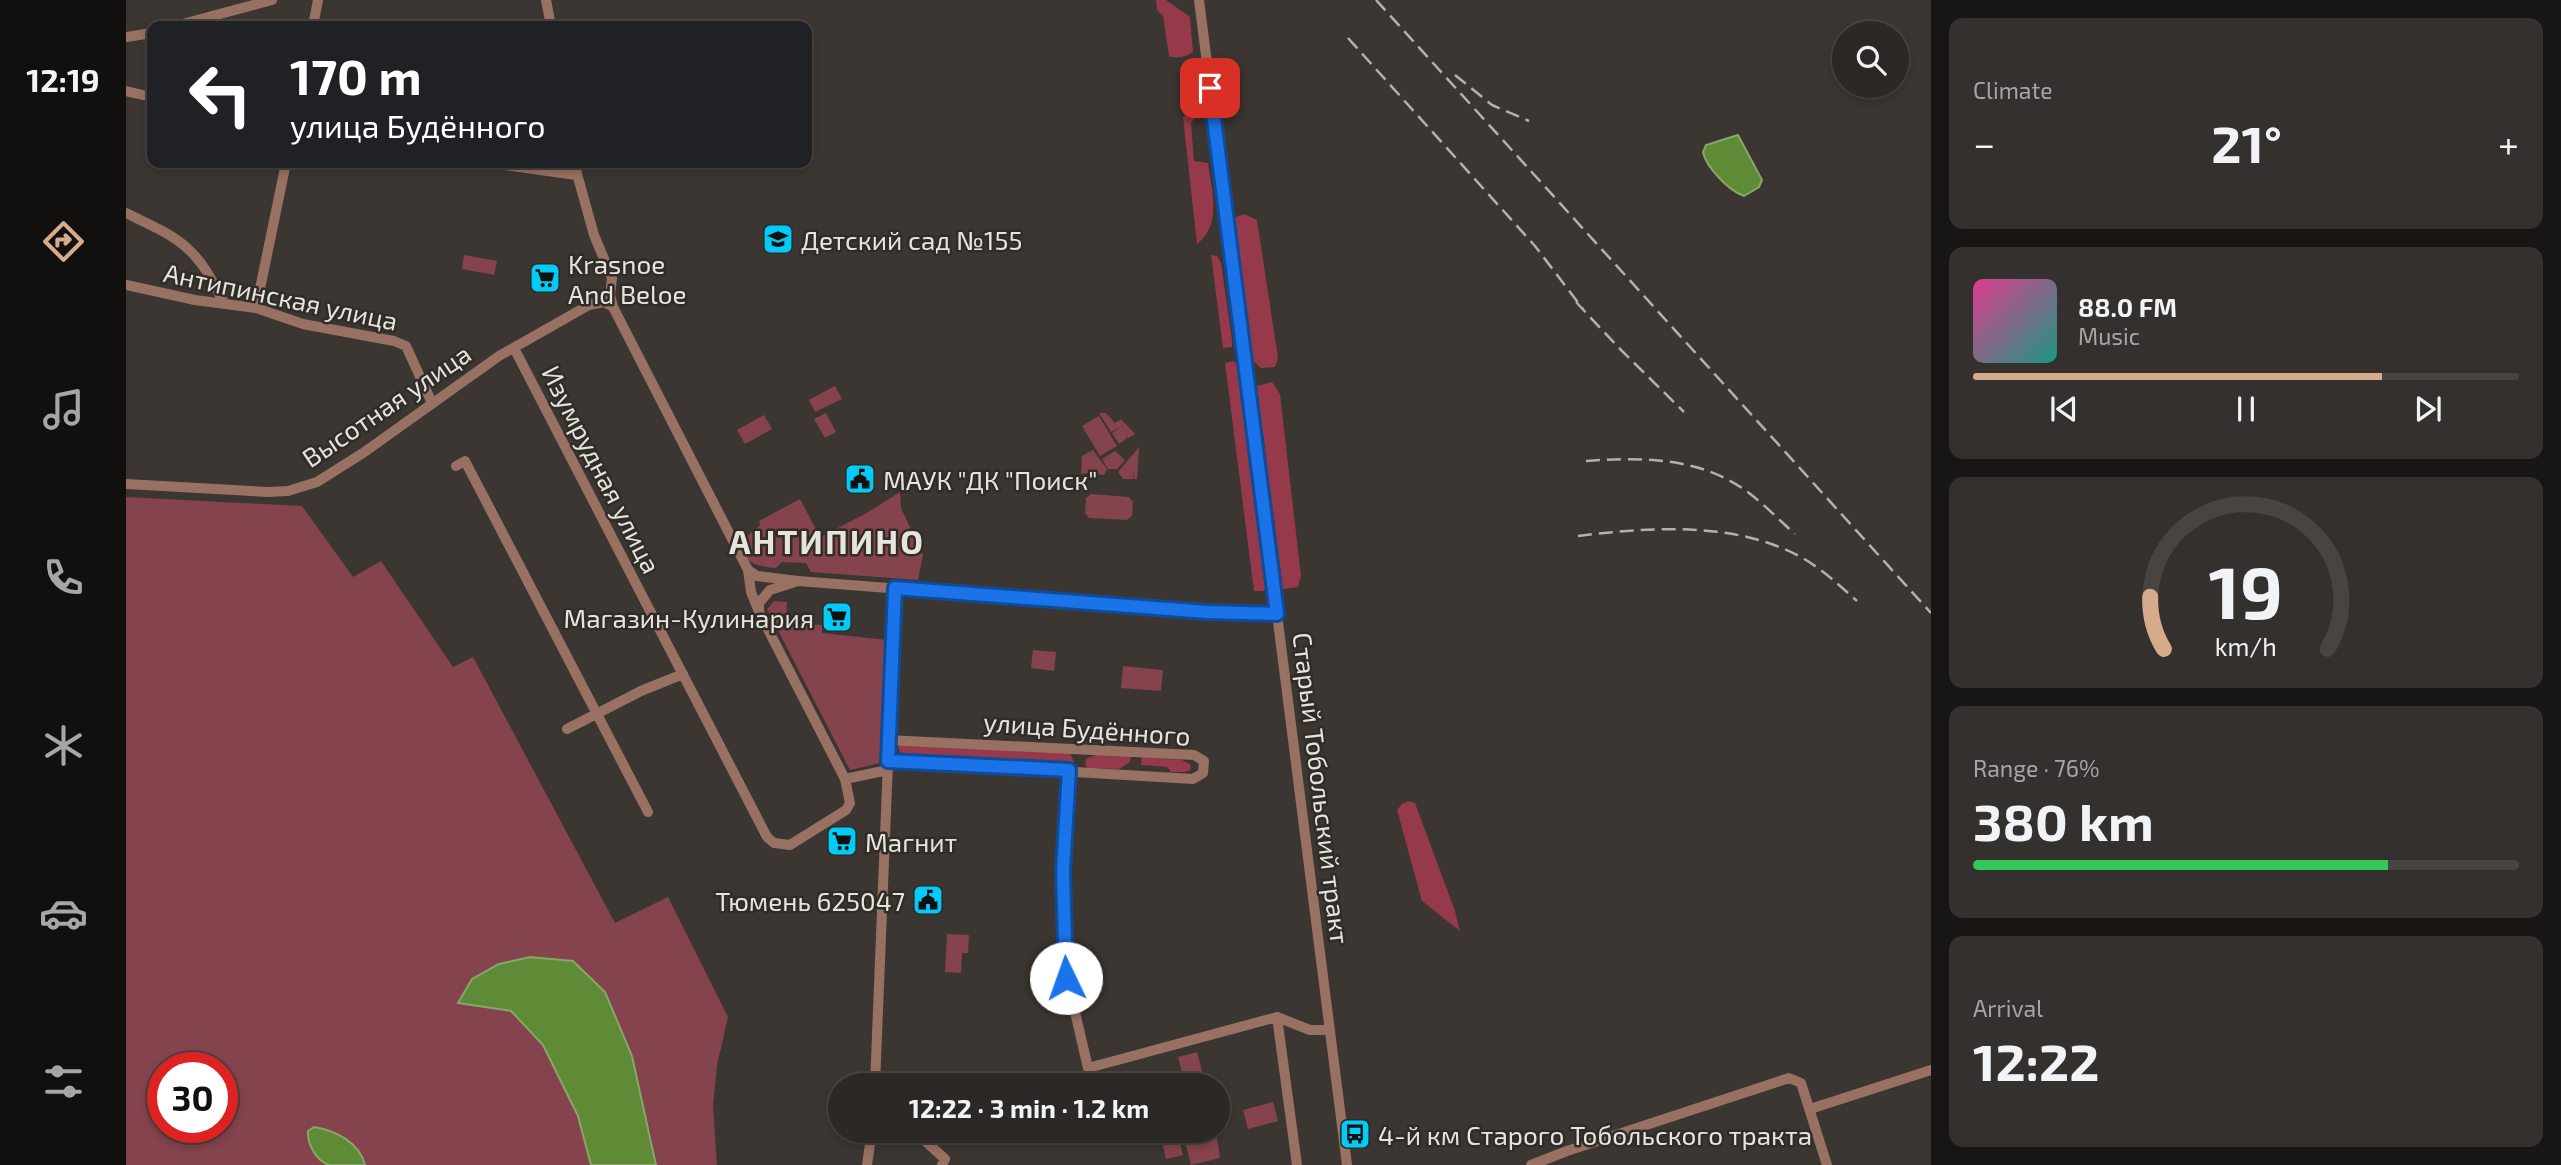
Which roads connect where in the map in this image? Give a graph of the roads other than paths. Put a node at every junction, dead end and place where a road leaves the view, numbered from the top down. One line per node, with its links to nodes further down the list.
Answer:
1 (272, 0): 5 (street)
2 (318, 0): 6 (street)
3 (546, 0): 7 (street)
4 (1199, 0): 29 (street, Старый Тобольский тракт)
5 (194, 21)
6 (314, 21)
7 (550, 21)
8 (147, 34): 9 (street)
9 (126, 37)
10 (126, 91): 11 (street)
11 (147, 96)
12 (285, 168): 20 (street)
13 (526, 168): 15 (street)
14 (575, 168): 15 (street)
15 (576, 175): 19 (street)
16 (126, 213): 18 (street)
17 (126, 285): 18 (street, Антипинская улица)
18 (224, 303): 20 (street, Антипинская улица)
19 (613, 307): 21 (street, Высотная улица); 25 (street)
20 (256, 308): 22 (street, Антипинская улица)
21 (514, 348): 22 (street, Высотная улица); 30 (street, Изумрудная улица)
22 (432, 403): 24 (street, Высотная улица)
23 (456, 466): 31 (street)
24 (126, 484)
25 (748, 570): 26 (street); 28 (street)
26 (798, 581): 27 (street); 28 (street)
27 (895, 588): 29 (street); 33 (street)
28 (759, 612): 36 (street)
29 (1277, 614): 39 (street, Старый Тобольский тракт)
30 (683, 674): 31 (street); 36 (street, Изумрудная улица)
31 (597, 714): 32 (street); 37 (street)
32 (567, 729)
33 (887, 740): 34 (street); 35 (street, улица Будённого)
34 (888, 765): 35 (street, улица Будённого); 36 (street, улица Будённого); 41 (street)
35 (1069, 770): 38 (street)
36 (845, 779)
37 (648, 812)
38 (1278, 1017): 39 (street); 47 (street)
39 (1329, 1030): 48 (street, Старый Тобольский тракт)
40 (1931, 1069): 42 (street)
41 (875, 1073)
42 (1810, 1110): 49 (street); 50 (street)
43 (870, 1143): 46 (street)
44 (926, 1143): 45 (street)
45 (947, 1163)
46 (867, 1165)
47 (1297, 1165)
48 (1347, 1165)
49 (1531, 1165)
50 (1827, 1165)

